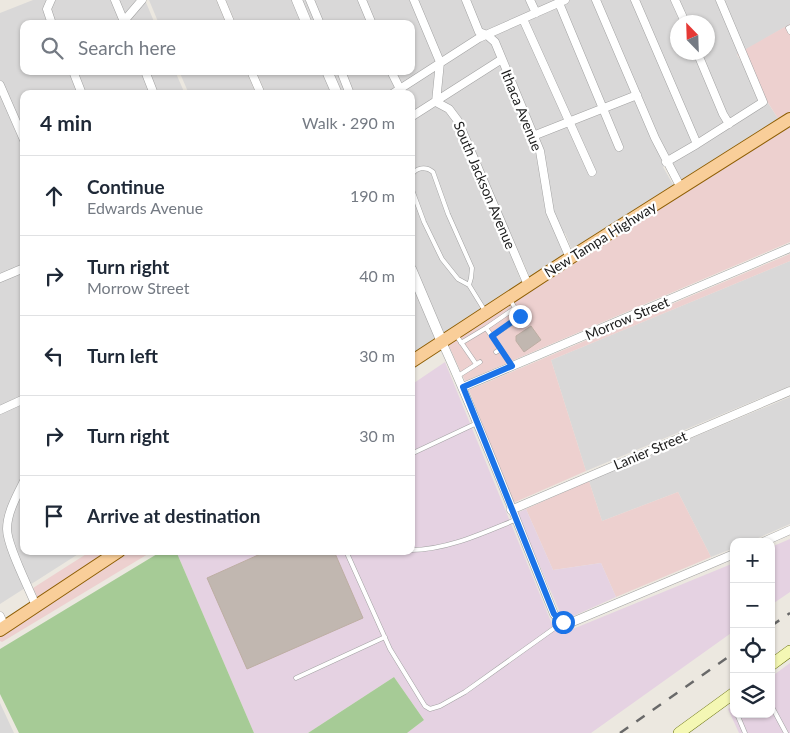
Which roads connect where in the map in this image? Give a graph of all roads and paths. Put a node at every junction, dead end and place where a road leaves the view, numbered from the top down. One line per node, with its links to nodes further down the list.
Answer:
1 (51, 0): 19 (street)
2 (115, 0): 20 (street)
3 (142, 0): 21 (street)
4 (221, 0): 22 (street)
5 (297, 0): 23 (street)
6 (310, 0): 24 (street)
7 (362, 0): 25 (street)
8 (414, 0): 31 (street)
9 (466, 0): 28 (street, Ithaca Avenue)
10 (530, 0): 16 (street)
11 (596, 0): 45 (street)
12 (634, 0): 54 (street)
13 (675, 0): 17 (street)
14 (720, 0): 51 (street)
15 (562, 2): 16 (street); 47 (street)
16 (536, 13): 18 (street)
17 (682, 15)
18 (523, 19): 28 (street); 50 (street)
19 (50, 20)
20 (123, 20)
21 (126, 20)
22 (229, 20)
23 (305, 20)
24 (318, 20)
25 (370, 20)
26 (790, 26): 27 (lane)
27 (790, 32)
28 (487, 34): 29 (street, Ithaca Avenue); 31 (street)
29 (502, 58): 46 (street); 53 (street, Ithaca Avenue)
30 (701, 60): 51 (street)
31 (440, 62): 39 (street); 46 (street)
32 (75, 75): 40 (street)
33 (147, 75): 41 (street)
34 (253, 75): 42 (street)
35 (329, 75): 43 (street)
36 (342, 75): 44 (street)
37 (393, 75): 39 (street)
38 (0, 85): 52 (street)
39 (400, 89)
40 (80, 90)
41 (152, 90)
42 (259, 90)
43 (335, 90)
44 (348, 90)
45 (637, 95): 47 (street); 56 (street)
46 (436, 102): 48 (street); 68 (street, South Jackson Avenue)
47 (603, 108): 50 (street); 55 (street)
48 (415, 115)
49 (790, 119): 59 (main road, New Tampa Highway)
50 (568, 122): 53 (street); 58 (street)
51 (729, 124): 54 (street)
52 (20, 131)
53 (534, 136): 62 (street, Ithaca Avenue)
54 (697, 144): 56 (street)
55 (619, 147)
56 (666, 162): 59 (street)
57 (415, 172): 67 (lane)
58 (592, 172)
59 (680, 188): 62 (main road, New Tampa Highway)
60 (415, 198): 67 (lane)
61 (790, 248): 76 (street, Morrow Street)
62 (570, 258): 68 (main road, New Tampa Highway)
63 (0, 268): 65 (street)
64 (20, 270): 65 (street)
65 (2, 277)
66 (415, 278): 74 (street)
67 (469, 285): 70 (lane)
68 (528, 285): 69 (main road, New Tampa Highway)
69 (512, 303): 70 (main road, New Tampa Highway); 71 (lane); 72 (lane)
70 (486, 313): 73 (main road, New Tampa Highway)
71 (486, 328): 72 (lane); 73 (lane)
72 (492, 336): 76 (lane)
73 (458, 338): 74 (main road, New Tampa Highway); 77 (lane)
74 (442, 342): 75 (main road, New Tampa Highway); 77 (street)
75 (415, 359)
76 (512, 366): 78 (street, Morrow Street)
77 (458, 376): 78 (street)
78 (463, 387): 82 (street)
79 (790, 391): 85 (street, Lanier Street)
80 (20, 401): 81 (street)
81 (0, 410)
82 (477, 423): 83 (lane); 85 (street)
83 (415, 452)
84 (20, 491): 93 (street)
85 (511, 510): 86 (street)
86 (516, 520): 89 (lane); 94 (street)
87 (790, 530): 88 (street)
88 (772, 538)
89 (415, 550)
90 (114, 555): 93 (main road)
91 (348, 555): 96 (lane)
92 (730, 556): 94 (street)
93 (36, 606): 95 (main road)
94 (560, 620): 96 (lane)
95 (2, 624)
96 (385, 637): 99 (lane)
97 (790, 651): 98 (main road)
98 (775, 662)
99 (296, 678)
100 (730, 695): 103 (main road)
101 (775, 712): 105 (lane)
102 (739, 718): 104 (lane)
103 (679, 733)
104 (745, 733)
105 (786, 733)

